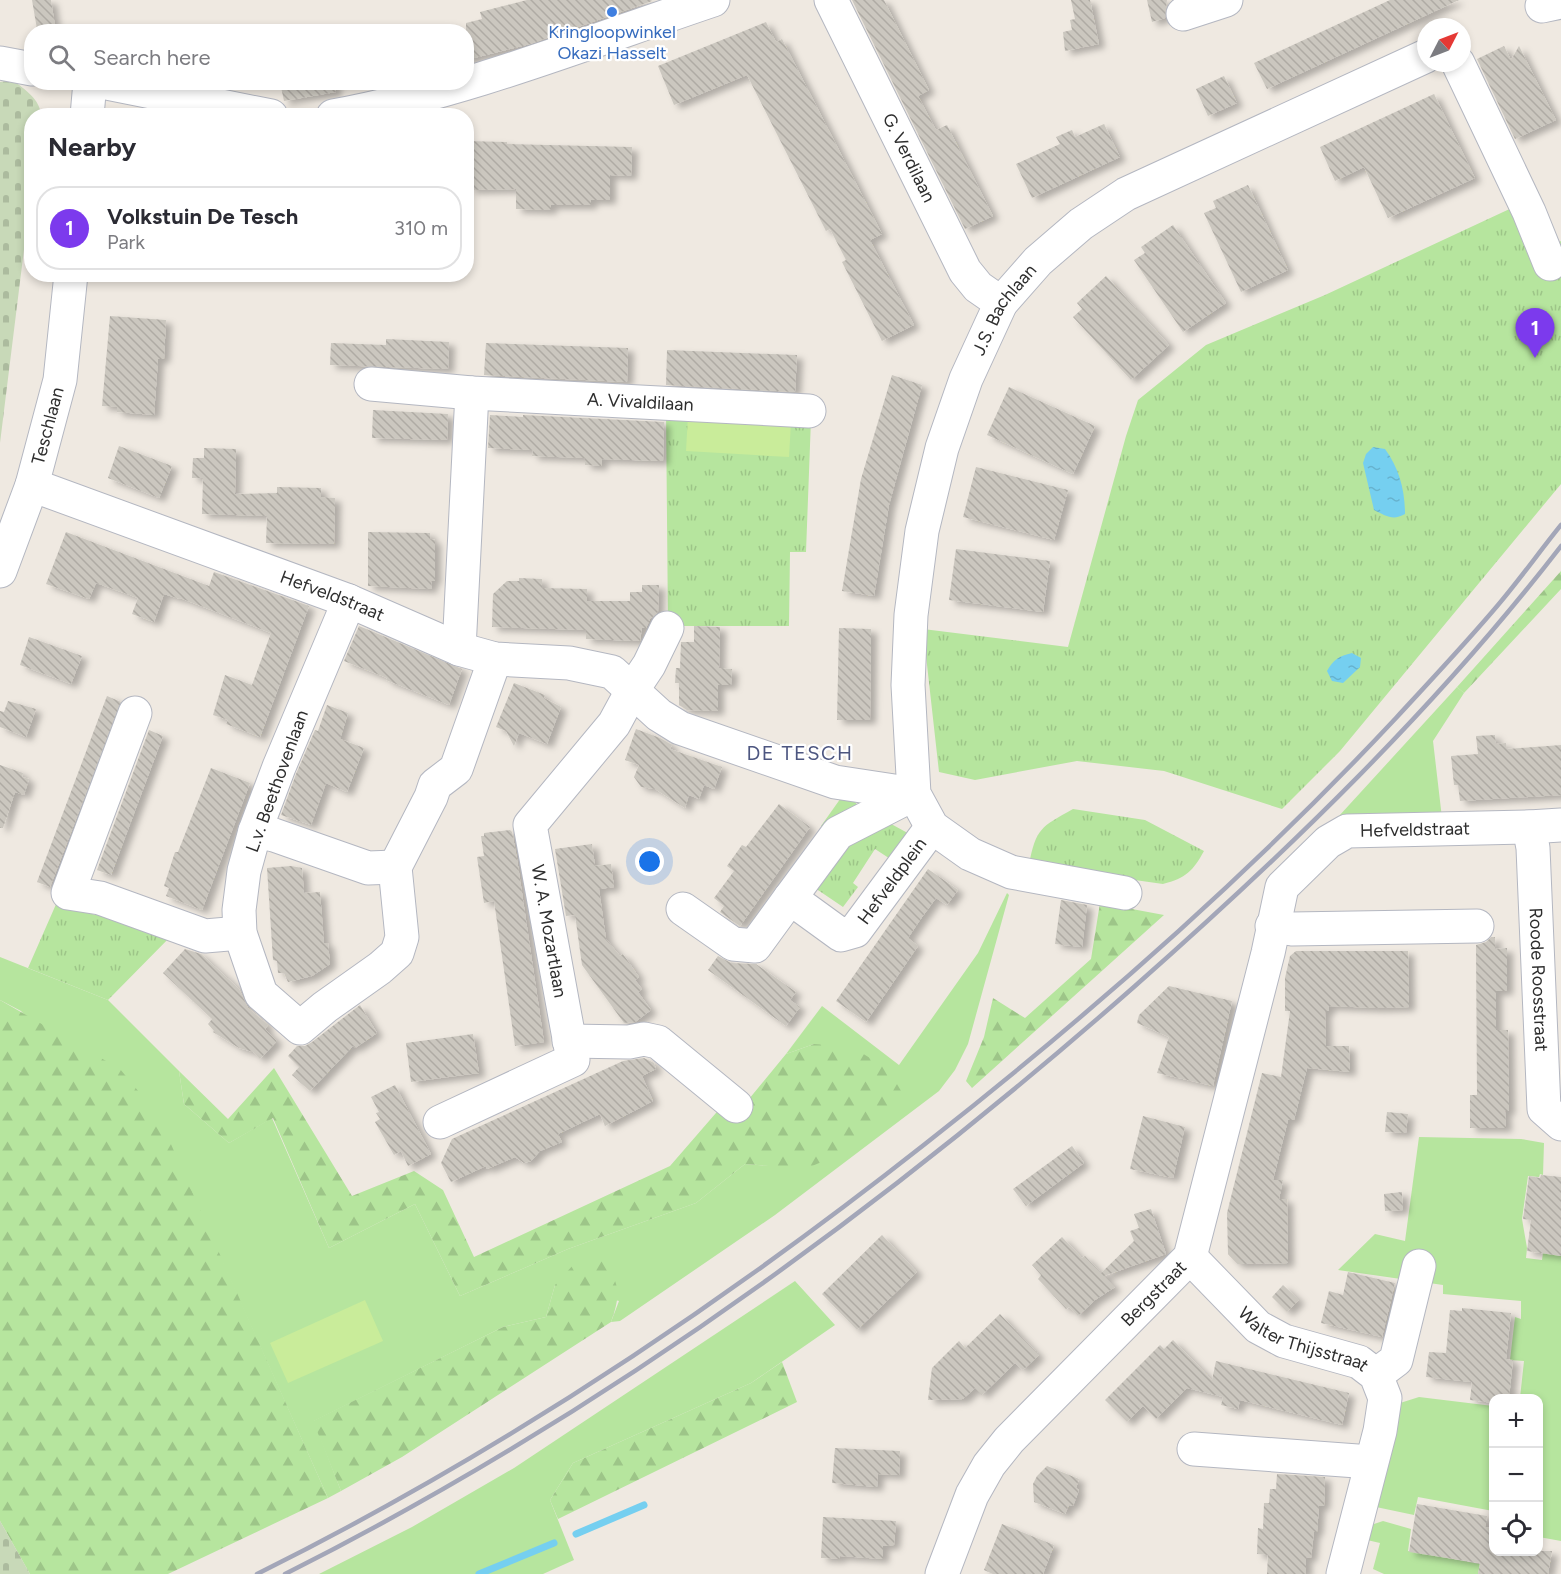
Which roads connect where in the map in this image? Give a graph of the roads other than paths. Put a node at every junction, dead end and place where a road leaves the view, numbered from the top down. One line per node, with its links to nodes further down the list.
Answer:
1 (713, 0): 9 (street)
2 (831, 0): 18 (street, G. Verdilaan)
3 (1226, 0): 4 (street)
4 (1184, 14)
5 (1417, 60): 18 (street, J.S. Bachlaan)
6 (0, 63): 7 (street)
7 (24, 68)
8 (1462, 72): 16 (street)
9 (474, 81)
10 (89, 90): 13 (street)
11 (142, 90): 14 (street)
12 (448, 90): 15 (street)
13 (88, 108)
14 (231, 108)
15 (374, 108)
16 (1551, 264)
17 (69, 282): 22 (street, Teschlaan)
18 (1001, 303): 30 (street, J.S. Bachlaan)
19 (371, 384): 20 (street, A. Vivaldilaan)
20 (472, 393): 21 (street, A. Vivaldilaan); 26 (street)
21 (809, 411)
22 (32, 485): 23 (street, Teschlaan); 24 (street, Hefveldstraat)
23 (0, 571)
24 (349, 601): 26 (street, Hefveldstraat); 33 (street, L.v. Beethovenlaan)
25 (667, 628): 28 (street)
26 (459, 649): 27 (street, Hefveldstraat)
27 (495, 659): 28 (street, Hefveldstraat); 34 (street)
28 (633, 689): 30 (street, Hefveldstraat); 41 (street, W. A. Mozartlaan)
29 (135, 713): 40 (street)
30 (914, 794): 32 (street); 36 (street)
31 (1545, 826): 38 (street, Hefveldstraat); 44 (street, Roode Roosstraat)
32 (932, 827): 35 (street); 36 (street, Hefveldplein)
33 (255, 831): 34 (street); 40 (street, L.v. Beethovenlaan)
34 (395, 867): 40 (street, L.v. Beethovenlaan)
35 (1125, 893)
36 (790, 898): 37 (street)
37 (683, 909)
38 (1272, 926): 39 (street); 45 (street, Bergstraat)
39 (1477, 926)
40 (240, 933)
41 (569, 1041): 42 (street); 43 (street, W. A. Mozartlaan)
42 (736, 1106)
43 (440, 1122)
44 (1561, 1124)
45 (1190, 1257): 47 (street, Walter Thijsstraat); 50 (street, Bergstraat)
46 (1419, 1266): 47 (street)
47 (1376, 1375): 49 (street, Walter Thijsstraat)
48 (1194, 1449): 49 (street)
49 (1371, 1462): 51 (street, Walter Thijsstraat)
50 (942, 1574)
51 (1343, 1574)

